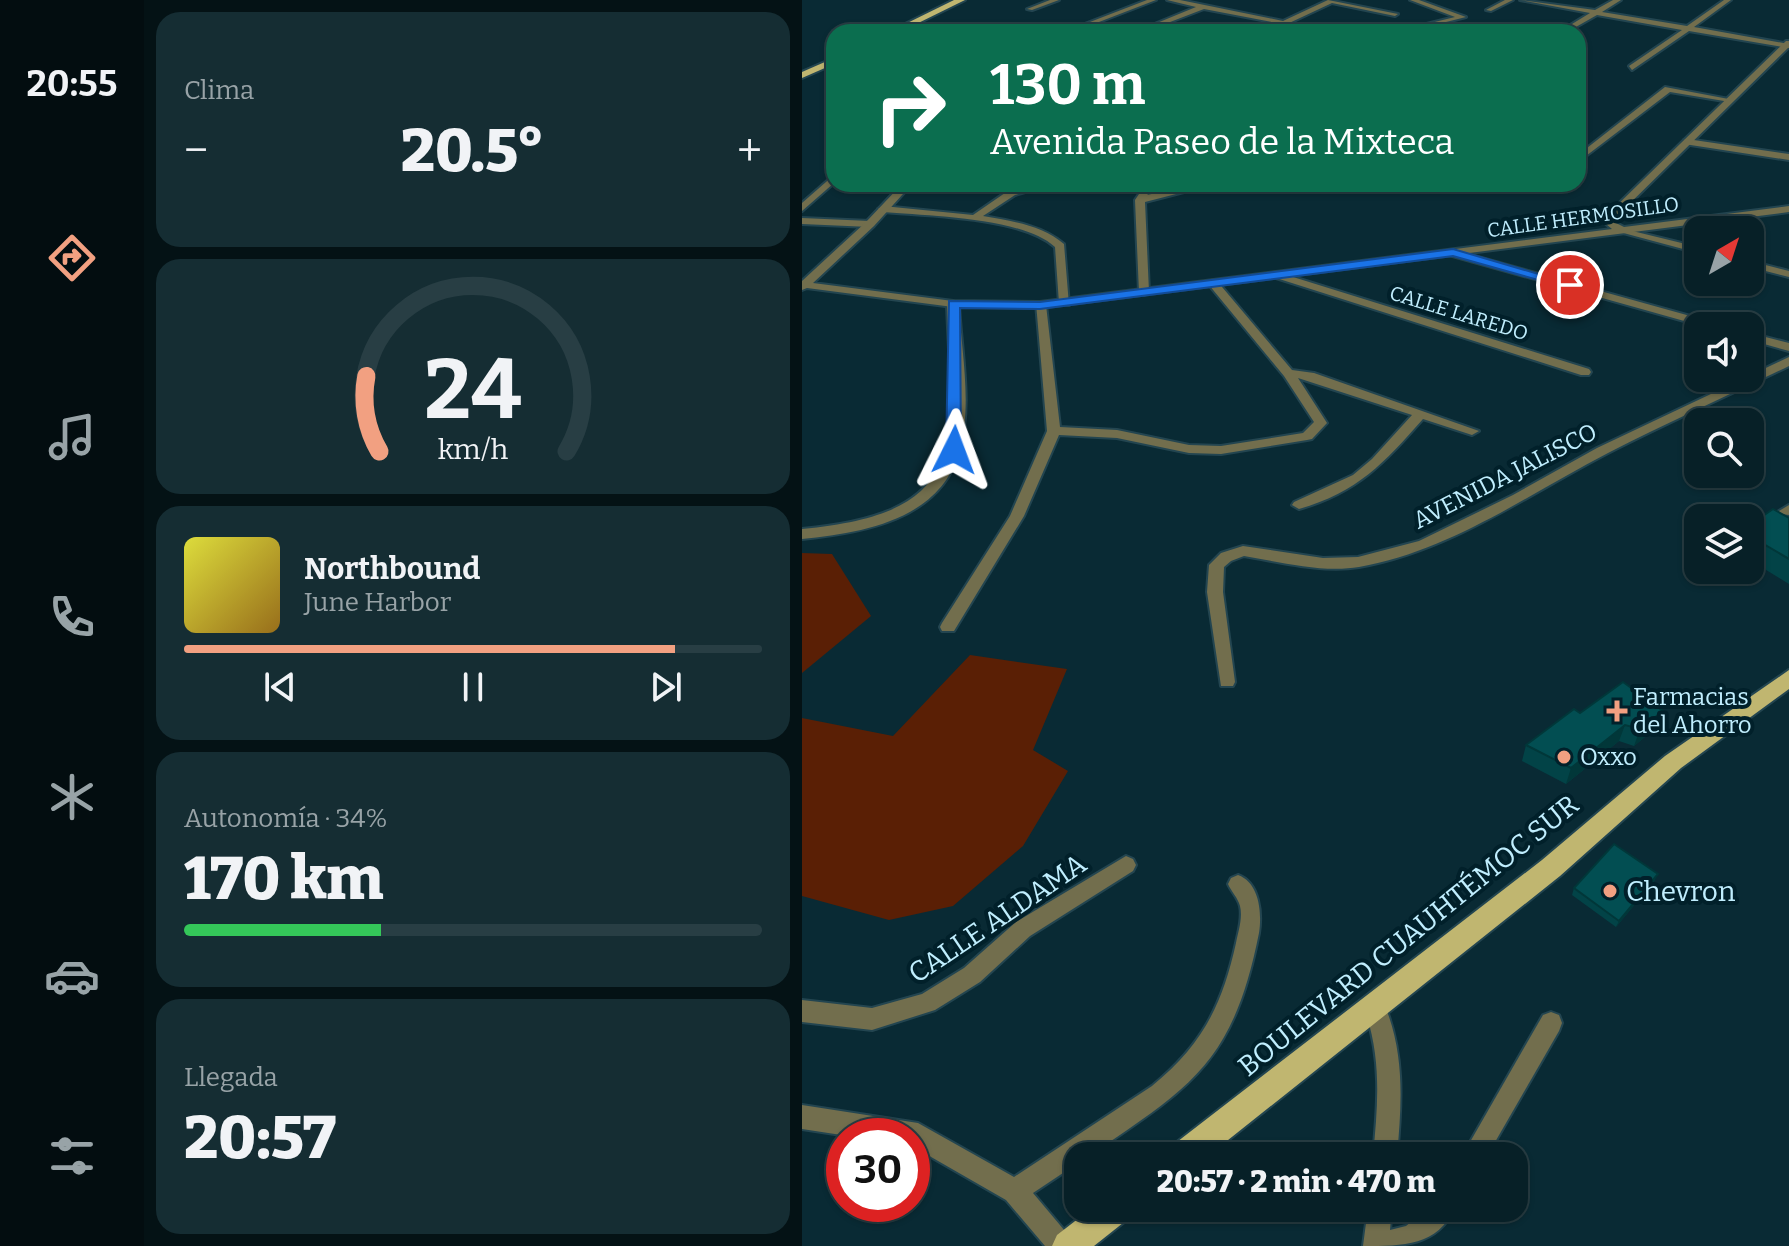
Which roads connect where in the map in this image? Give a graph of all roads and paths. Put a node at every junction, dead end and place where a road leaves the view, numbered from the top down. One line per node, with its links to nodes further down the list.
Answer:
1 (961, 0): 19 (main road)
2 (1056, 0): 14 (street)
3 (1153, 0): 21 (street)
4 (1170, 0): 13 (street)
5 (1219, 0): 13 (street)
6 (1413, 0): 23 (street)
7 (1510, 0): 15 (street)
8 (1523, 0): 16 (street)
9 (1618, 0): 16 (street)
10 (1728, 0): 25 (street)
11 (1332, 1): 17 (street); 18 (street)
12 (972, 3): 20 (main road)
13 (1204, 7): 18 (street); 22 (street)
14 (1030, 9)
15 (1489, 10)
16 (1597, 13): 24 (street); 25 (street)
17 (1395, 14)
18 (1285, 23)
19 (910, 24)
20 (930, 24)
21 (1088, 24)
22 (1159, 24)
23 (1432, 24)
24 (1577, 24)
25 (1690, 29): 26 (street); 28 (street)
26 (1788, 45): 32 (street)
27 (826, 64): 30 (main road)
28 (1632, 68)
29 (826, 74): 31 (main road)
30 (802, 75)
31 (802, 84)
32 (1730, 100): 33 (street); 34 (street)
33 (1687, 142): 35 (street); 48 (street)
34 (1586, 153)
35 (1789, 157)
36 (826, 186): 42 (street)
37 (899, 192): 43 (street)
38 (1009, 192): 45 (street)
39 (1145, 192): 41 (street)
40 (1175, 192): 41 (street)
41 (1140, 200): 56 (street)
42 (802, 208)
43 (883, 209): 45 (street); 47 (street)
44 (1789, 209): 48 (street, CALLE HERMOSILLO)
45 (976, 217): 57 (street)
46 (802, 221): 47 (street)
47 (870, 224): 55 (street)
48 (1620, 229): 49 (street); 50 (street, CALLE HERMOSILLO)
49 (1684, 246)
50 (1453, 253): 53 (street, CALLE HERMOSILLO); 60 (street)
51 (1764, 268): 52 (street)
52 (1789, 274)
53 (1277, 275): 54 (street, CALLE HERMOSILLO); 64 (street, CALLE LAREDO)
54 (1213, 283): 56 (street, CALLE HERMOSILLO); 65 (street)
55 (803, 286): 58 (street, CALLE HERMOSILLO)
56 (1144, 292): 57 (street, CALLE HERMOSILLO)
57 (1065, 303): 59 (street, CALLE HERMOSILLO)
58 (953, 304): 59 (street, CALLE HERMOSILLO); 70 (street)
59 (1040, 305): 67 (street)
60 (1684, 317)
61 (1764, 340): 62 (street)
62 (1789, 347)
63 (1789, 361): 73 (street, AVENIDA JALISCO)
64 (1585, 372)
65 (1288, 373): 66 (street); 67 (street)
66 (1420, 414): 68 (street); 69 (street)
67 (1054, 431): 71 (street)
68 (1472, 431)
69 (1299, 505)
70 (802, 534)
71 (948, 627)
72 (1789, 678): 76 (main road, BOULEVARD CUAUHTÉMOC SUR)
73 (1227, 682)
74 (1126, 865): 77 (street, CALLE ALDAMA)
75 (1238, 884): 83 (street)
76 (1375, 1008): 80 (main road, BOULEVARD CUAUHTÉMOC SUR); 81 (street)
77 (802, 1011)
78 (1551, 1023): 82 (street)
79 (802, 1117): 83 (street)
80 (1202, 1142)
81 (1386, 1142)
82 (1482, 1142)
83 (1015, 1191): 88 (street)
84 (1099, 1222): 89 (main road)
85 (1378, 1222): 87 (street)
86 (1431, 1222): 87 (street)
87 (1376, 1245)
88 (1061, 1246)
89 (1068, 1246)

